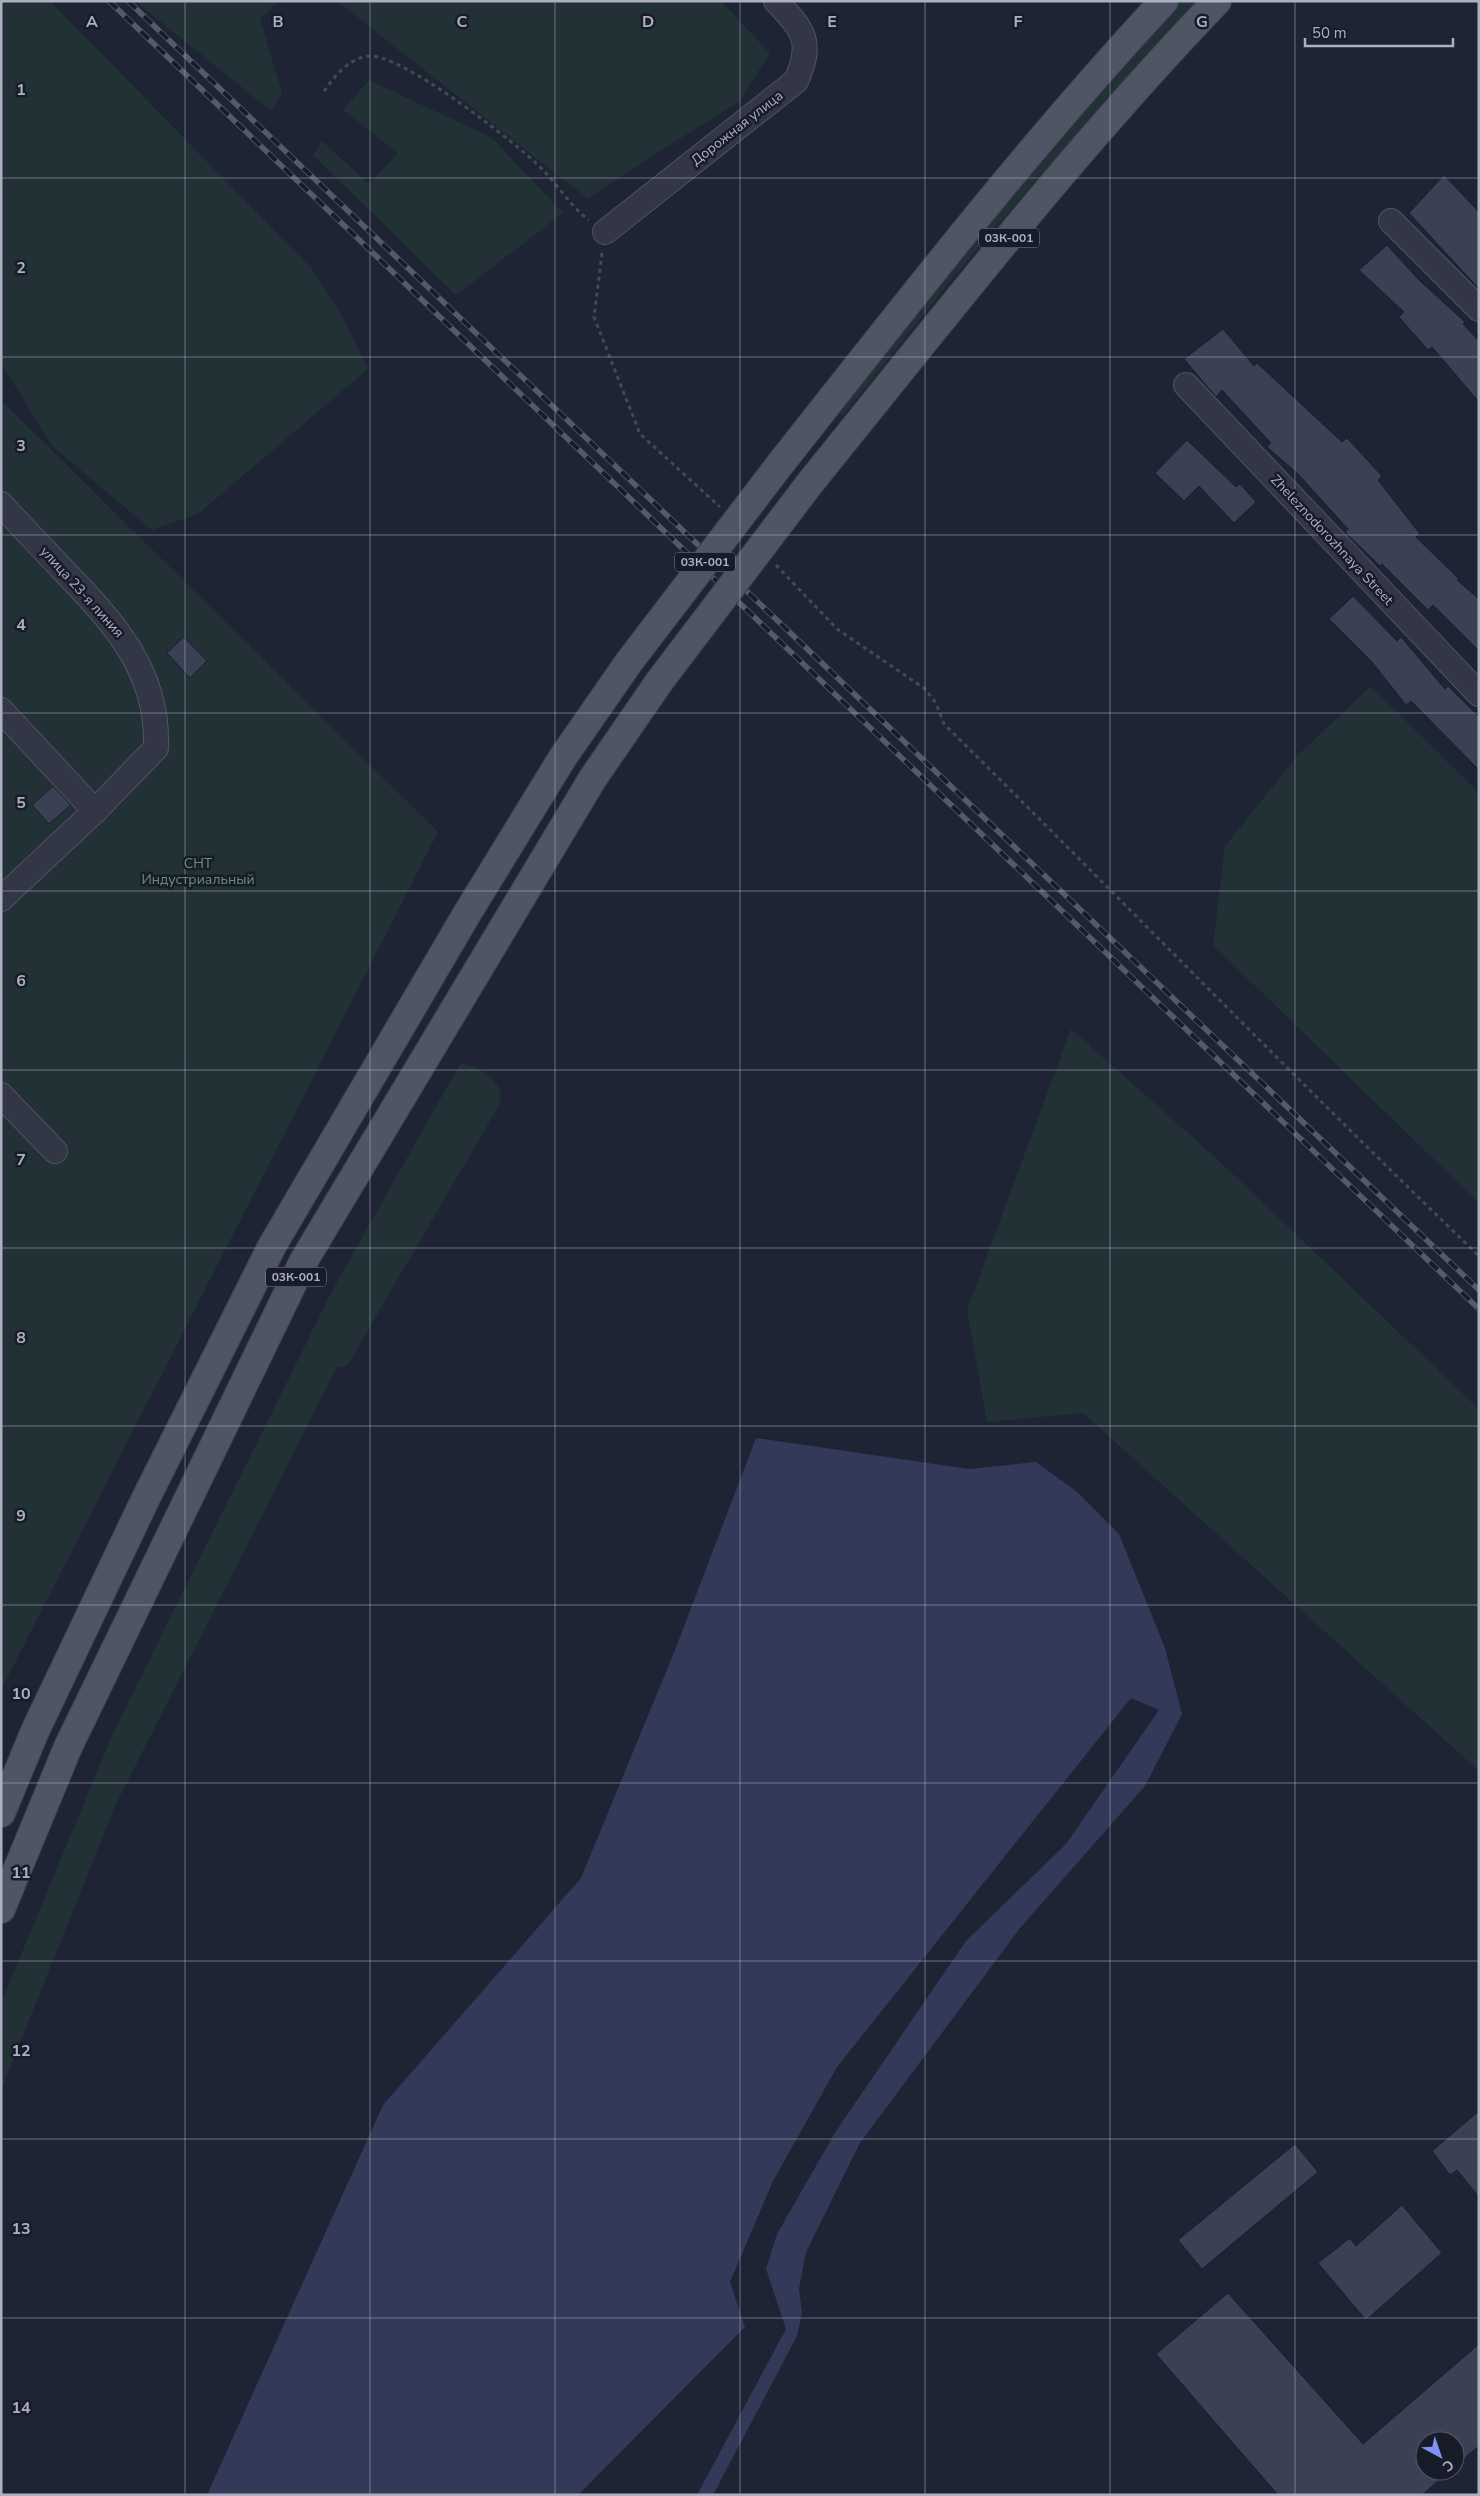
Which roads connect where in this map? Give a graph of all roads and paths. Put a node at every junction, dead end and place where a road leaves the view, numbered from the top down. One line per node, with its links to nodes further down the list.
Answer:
1 (776, 1): 6 (street, Дорожная улица)
2 (1164, 1): 19 (main road, 03К-001, bridge)
3 (1217, 1): 20 (main road, 03К-001, bridge)
4 (324, 91): 6 (path)
5 (1391, 221): 7 (street)
6 (605, 232): 10 (path)
7 (1479, 309)
8 (1186, 385): 12 (street, Zheleznodorozhnaya Street)
9 (1, 504): 14 (street, улица 23-я линия)
10 (724, 510)
11 (771, 560): 18 (path)
12 (1479, 694)
13 (1, 710): 14 (street)
14 (94, 811): 15 (street)
15 (1, 899)
16 (1, 1095): 17 (street)
17 (55, 1151)
18 (1479, 1256)
19 (1, 1813)
20 (1, 1909)

